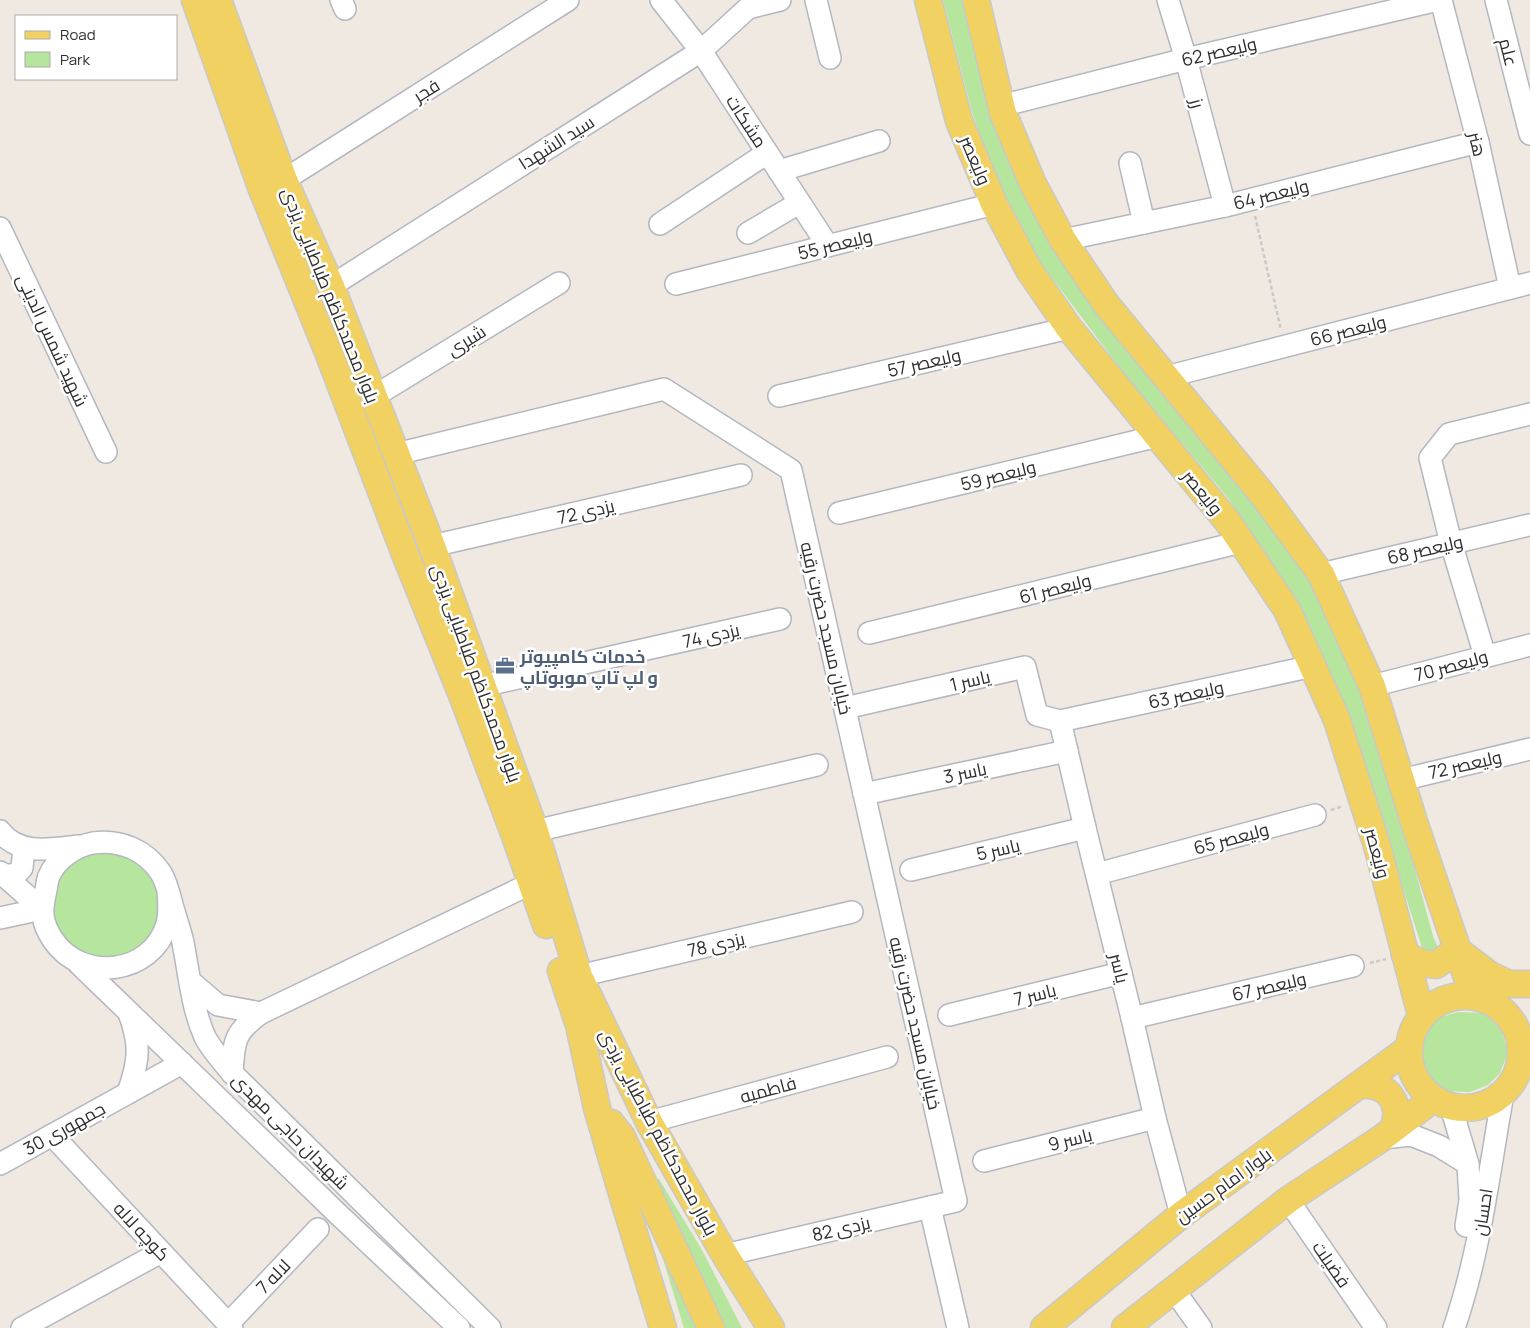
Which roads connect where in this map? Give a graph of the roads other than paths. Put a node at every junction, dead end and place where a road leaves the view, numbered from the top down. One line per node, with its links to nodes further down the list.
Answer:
1 (195, 0): 16 (main road, بلوار محمدکاظم طباطبایی یزدی)
2 (218, 0): 16 (main road, بلوار محمدکاظم طباطبایی یزدی)
3 (568, 0): 25 (street, فجر)
4 (662, 0): 13 (street, مشکات)
5 (780, 0): 12 (street, سید الشهدا)
6 (816, 0): 14 (street)
7 (928, 0): 27 (main road, ولیعصر)
8 (976, 0): 18 (main road)
9 (1168, 0): 15 (street, رز)
10 (1439, 0): 15 (street, ولیعصر 62); 21 (street, هنر)
11 (1496, 0): 19 (street, علم)
12 (747, 4): 13 (street, سید الشهدا)
13 (700, 51): 22 (street, مشکات); 37 (street, سید الشهدا)
14 (830, 58)
15 (1186, 59): 18 (street, ولیعصر 62); 28 (street, رز)
16 (230, 66): 17 (main road, بلوار محمدکاظم طباطبایی یزدی)
17 (240, 94): 25 (main road, بلوار محمدکاظم طباطبایی یزدی); 77 (main road, بلوار محمدکاظم طباطبایی یزدی)
18 (1001, 106): 33 (main road)
19 (1530, 134)
20 (879, 141): 24 (street)
21 (1478, 142): 28 (street, ولیعصر 64); 38 (street, هنر)
22 (767, 153): 24 (street, مشکات); 30 (street)
23 (1130, 163): 29 (street)
24 (779, 171): 26 (street, مشکات)
25 (284, 180): 37 (main road, بلوار محمدکاظم طباطبایی یزدی)
26 (799, 202): 32 (street); 34 (street, مشکات)
27 (994, 204): 34 (street, ولیعصر 55); 39 (main road, ولیعصر)
28 (1225, 206): 29 (street, ولیعصر 64)
29 (1144, 223): 33 (street, ولیعصر 64)
30 (660, 224)
31 (0, 228): 45 (street, شهید شمس الدینی)
32 (748, 233)
33 (1063, 240): 40 (main road)
34 (828, 246): 36 (street, ولیعصر 55)
35 (559, 283): 42 (street, شیری)
36 (676, 284)
37 (331, 286): 42 (main road, بلوار محمدکاظم طباطبایی یزدی)
38 (1520, 286): 40 (street, ولیعصر 66)
39 (1069, 328): 41 (street, ولیعصر 57); 44 (main road, ولیعصر)
40 (1166, 377): 53 (main road)
41 (780, 396)
42 (373, 397): 46 (main road, بلوار محمدکاظم طباطبایی یزدی)
43 (1530, 414): 51 (street)
44 (1158, 436): 48 (street, ولیعصر 59); 50 (main road, ولیعصر)
45 (106, 452)
46 (396, 454): 52 (main road, بلوار محمدکاظم طباطبایی یزدی); 61 (street, خیابان مسجد حضرت رقیه)
47 (741, 475): 52 (street, یزدی 72)
48 (839, 513)
49 (1529, 525): 51 (street, ولیعصر 68)
50 (1241, 542): 55 (street, ولیعصر 61); 58 (main road, ولیعصر)
51 (1451, 543): 53 (street, ولیعصر 68); 57 (street)
52 (432, 546): 59 (main road, بلوار محمدکاظم طباطبایی یزدی)
53 (1321, 574): 60 (main road)
54 (780, 619): 59 (street, یزدی 74)
55 (869, 633)
56 (1530, 645): 57 (street, ولیعصر 70)
57 (1485, 656): 60 (street, ولیعصر 70)
58 (1312, 666): 62 (street, ولیعصر 63); 83 (main road, ولیعصر)
59 (482, 686): 70 (main road, بلوار محمدکاظم طباطبایی یزدی)
60 (1372, 686): 66 (main road)
61 (845, 708): 62 (street, یاسر 1); 67 (street, خیابان مسجد حضرت رقیه)
62 (1060, 722): 64 (street, یاسر)
63 (1530, 749): 66 (street, ولیعصر 72)
64 (1067, 750): 67 (street, یاسر 3); 69 (street, یاسر)
65 (817, 765): 70 (street)
66 (1401, 780): 82 (main road)
67 (864, 794): 116 (street, خیابان مسجد حضرت رقیه)
68 (1315, 815): 76 (street, ولیعصر 65)
69 (1084, 828): 74 (street, یاسر 5); 76 (street, یاسر)
70 (534, 831): 87 (main road, بلوار محمدکاظم طباطبایی یزدی)
71 (0, 832): 73 (street)
72 (86, 844): 73 (street); 78 (street); 79 (street)
73 (24, 848): 75 (street)
74 (911, 870)
75 (1, 873): 79 (street)
76 (1097, 874): 86 (street, یاسر)
77 (532, 883): 94 (street); 107 (main road, بلوار محمدکاظم طباطبایی یزدی)
78 (168, 890): 84 (street); 88 (street, شهیدان حاجی مهدی)
79 (42, 909): 81 (street); 84 (street)
80 (852, 912): 87 (street, یزدی 78)
81 (0, 918)
82 (1457, 950): 83 (main road); 89 (main road); 90 (main road)
83 (1405, 955): 96 (main road, ولیعصر)
84 (77, 962): 92 (street, شهیدان حاجی مهدی)
85 (1353, 966): 97 (street, ولیعصر 67)
86 (1120, 973): 95 (street, یاسر 7); 97 (street, یاسر)
87 (579, 976): 109 (main road, بلوار محمدکاظم طباطبایی یزدی)
88 (190, 982): 94 (street); 102 (street, شهیدان حاجی مهدی)
89 (1530, 984)
90 (1472, 996): 93 (main road); 96 (main road)
91 (1530, 998): 93 (main road)
92 (128, 1011): 101 (street, شهیدان حاجی مهدی); 104 (street)
93 (1506, 1012): 99 (main road)
94 (261, 1013): 102 (street)
95 (949, 1015)
96 (1421, 1015): 98 (main road)
97 (1132, 1018): 108 (street, یاسر)
98 (1408, 1050): 103 (main road, بلوار امام حسین); 106 (main road)
99 (1525, 1055): 105 (main road)
100 (887, 1057): 109 (street, فاطمیه)
101 (182, 1063): 104 (street, جمهوری 30); 125 (street, شهیدان حاجی مهدی)
102 (232, 1073): 126 (street, شهیدان حاجی مهدی)
103 (1359, 1085): 110 (main road); 118 (main road, بلوار امام حسین)
104 (128, 1093): 111 (street, جمهوری 30)
105 (1503, 1094): 106 (main road); 136 (street, احسان)
106 (1442, 1103): 110 (main road); 114 (street, احسان)
107 (597, 1108): 127 (main road, بلوار محمدکاظم طباطبایی یزدی); 128 (main road)
108 (1155, 1118): 112 (street, یاسر 9); 118 (street, یاسر)
109 (649, 1122): 121 (main road, بلوار محمدکاظم طباطبایی یزدی)
110 (1388, 1133): 114 (street); 115 (main road)
111 (52, 1134): 113 (street, جمهوری 30); 120 (street, کوچه لاله)
112 (984, 1161)
113 (0, 1164)
114 (1468, 1164): 135 (street, احسان)
115 (1288, 1200): 122 (main road); 134 (street, فضیلت)
116 (956, 1201): 117 (street, یزدی 82)
117 (930, 1208): 121 (street, یزدی 82); 130 (street)
118 (1181, 1215): 131 (main road, بلوار امام حسین)
119 (318, 1229): 123 (street, لاله 7)
120 (161, 1252): 123 (street, کوچه لاله); 124 (street)
121 (725, 1255): 129 (main road, بلوار محمدکاظم طباطبایی یزدی)
122 (1174, 1290): 132 (main road); 133 (street)
123 (230, 1326)
124 (22, 1328)
125 (459, 1328)
126 (490, 1328)
127 (663, 1328)
128 (711, 1328)
129 (772, 1328)
130 (958, 1328)
131 (1044, 1328)
132 (1125, 1328)
133 (1201, 1328)
134 (1376, 1328)
135 (1438, 1328)
136 (1454, 1328)

